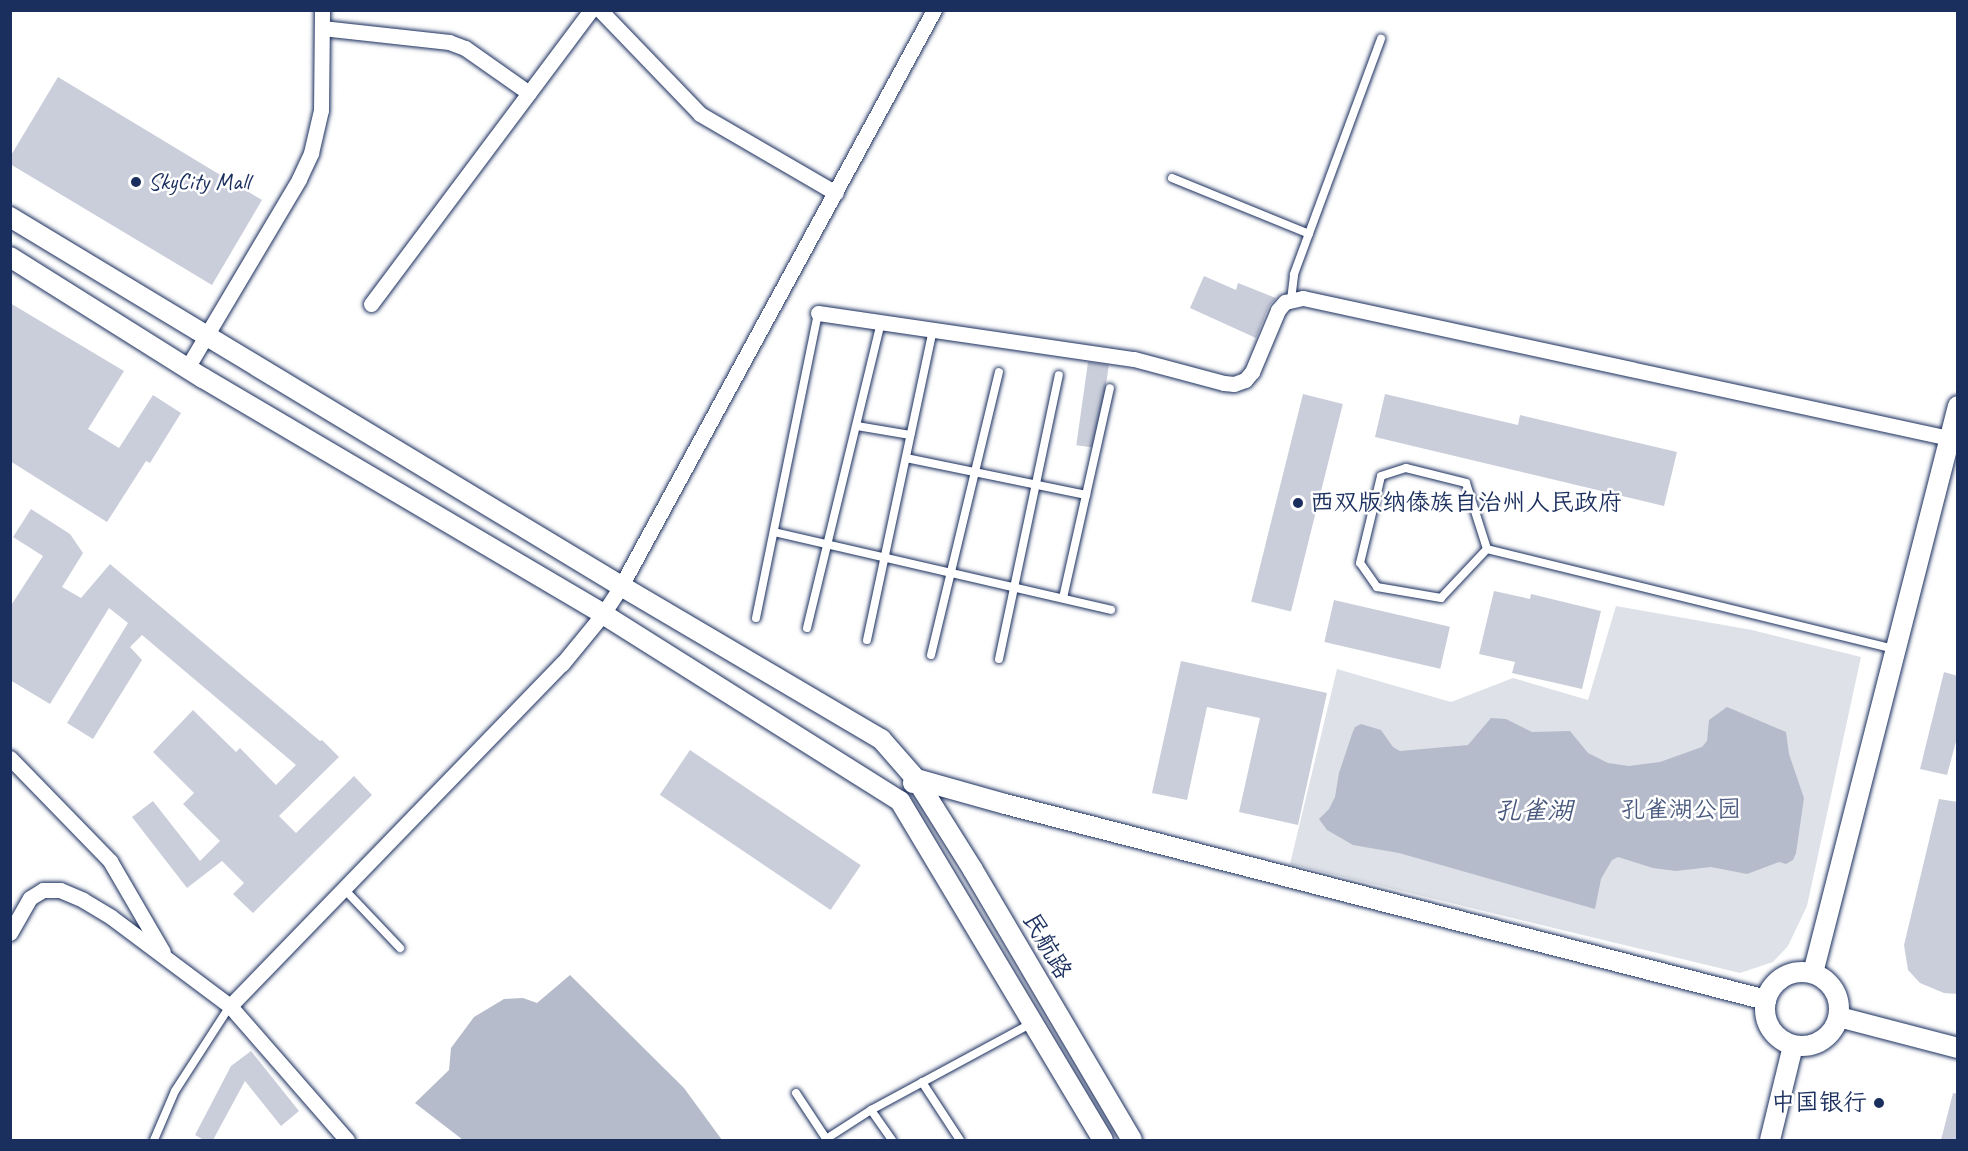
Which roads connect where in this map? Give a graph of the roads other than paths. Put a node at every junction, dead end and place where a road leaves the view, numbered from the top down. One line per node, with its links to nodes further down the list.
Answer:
1 (322, 10): 5 (street)
2 (591, 10): 7 (street)
3 (600, 10): 9 (street)
4 (934, 10): 9 (street)
5 (322, 28): 7 (street); 18 (street)
6 (1381, 39): 11 (lane)
7 (529, 93): 14 (street)
8 (1172, 178): 11 (lane)
9 (836, 193): 36 (street)
10 (10, 217): 18 (main road, 民航路)
11 (1309, 234): 13 (lane)
12 (10, 257): 19 (main road)
13 (1291, 300): 17 (street); 26 (street)
14 (371, 304)
15 (818, 313): 16 (street); 31 (lane)
16 (881, 322): 17 (street); 24 (lane)
17 (933, 329): 25 (lane)
18 (206, 336): 19 (street); 36 (main road, 民航路)
19 (187, 368): 40 (main road)
20 (999, 372): 28 (lane)
21 (1059, 375): 29 (lane)
22 (1110, 388): 30 (lane)
23 (1958, 406): 26 (main road)
24 (857, 426): 25 (lane); 32 (lane)
25 (910, 435): 27 (lane)
26 (1949, 438): 44 (main road)
27 (906, 458): 28 (lane); 34 (lane)
28 (975, 473): 29 (lane); 35 (lane)
29 (1036, 484): 30 (lane); 37 (lane)
30 (1086, 495): 38 (lane)
31 (774, 532): 32 (lane); 41 (lane)
32 (829, 545): 34 (lane); 42 (lane)
33 (1487, 549): 33 (lane); 44 (lane)
34 (885, 558): 35 (lane); 43 (lane)
35 (951, 573): 37 (lane); 45 (lane)
36 (621, 586): 40 (street); 48 (main road, 民航路)
37 (1014, 587): 38 (lane); 46 (lane)
38 (1063, 598): 39 (lane)
39 (1111, 609)
40 (603, 614): 49 (main road); 50 (street)
41 (756, 618)
42 (807, 628)
43 (867, 640)
44 (1895, 650): 54 (main road)
45 (931, 655)
46 (999, 659)
47 (10, 758): 53 (street)
48 (916, 779): 49 (main road); 55 (main road); 70 (main road, 民航路)
49 (900, 801): 58 (main road)
50 (343, 888): 52 (lane); 56 (street)
51 (10, 933): 53 (street)
52 (400, 948)
53 (168, 960): 56 (street)
54 (1813, 973): 55 (main road); 57 (main road)
55 (1766, 1000): 59 (main road)
56 (230, 1006): 64 (lane); 65 (street)
57 (1839, 1017): 59 (main road); 60 (main road)
58 (1033, 1022): 61 (lane); 69 (main road)
59 (1793, 1046): 71 (main road)
60 (1958, 1048)
61 (922, 1082): 63 (lane); 68 (lane)
62 (796, 1093): 66 (lane)
63 (871, 1110): 66 (lane); 67 (lane)
64 (153, 1140)
65 (347, 1140)
66 (827, 1140)
67 (892, 1140)
68 (960, 1140)
69 (1103, 1140)
70 (1132, 1140)
71 (1770, 1140)

